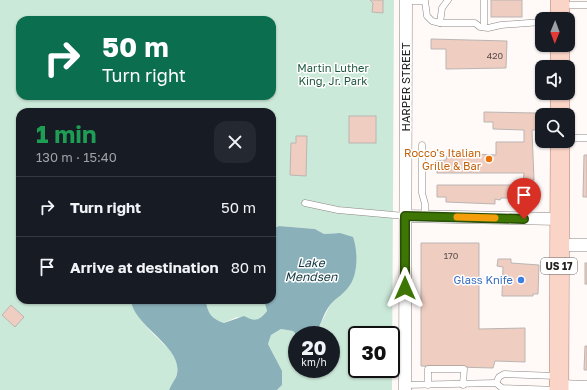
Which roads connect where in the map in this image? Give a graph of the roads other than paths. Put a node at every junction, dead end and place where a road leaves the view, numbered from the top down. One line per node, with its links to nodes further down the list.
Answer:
1 (448, 0): 7 (lane)
2 (484, 0): 8 (lane)
3 (406, 1): 7 (lane); 14 (street, HARPER STREET)
4 (587, 5): 5 (lane)
5 (560, 8)
6 (535, 23): 8 (lane)
7 (440, 24): 8 (lane)
8 (484, 27)
9 (575, 138): 10 (lane)
10 (587, 138)
11 (422, 145): 15 (lane)
12 (560, 148): 16 (main road, US 17)
13 (305, 203): 14 (lane)
14 (405, 216): 15 (street); 24 (street, HARPER STREET)
15 (425, 216): 16 (street)
16 (560, 219): 18 (main road, US 17)
17 (587, 244): 18 (street)
18 (559, 245): 22 (main road, US 17)
19 (496, 383): 21 (lane); 22 (lane); 22 (lane)
20 (428, 385): 21 (lane); 21 (lane); 24 (lane)
21 (463, 385)
22 (559, 385): 23 (street)
23 (587, 387)
24 (405, 388)

